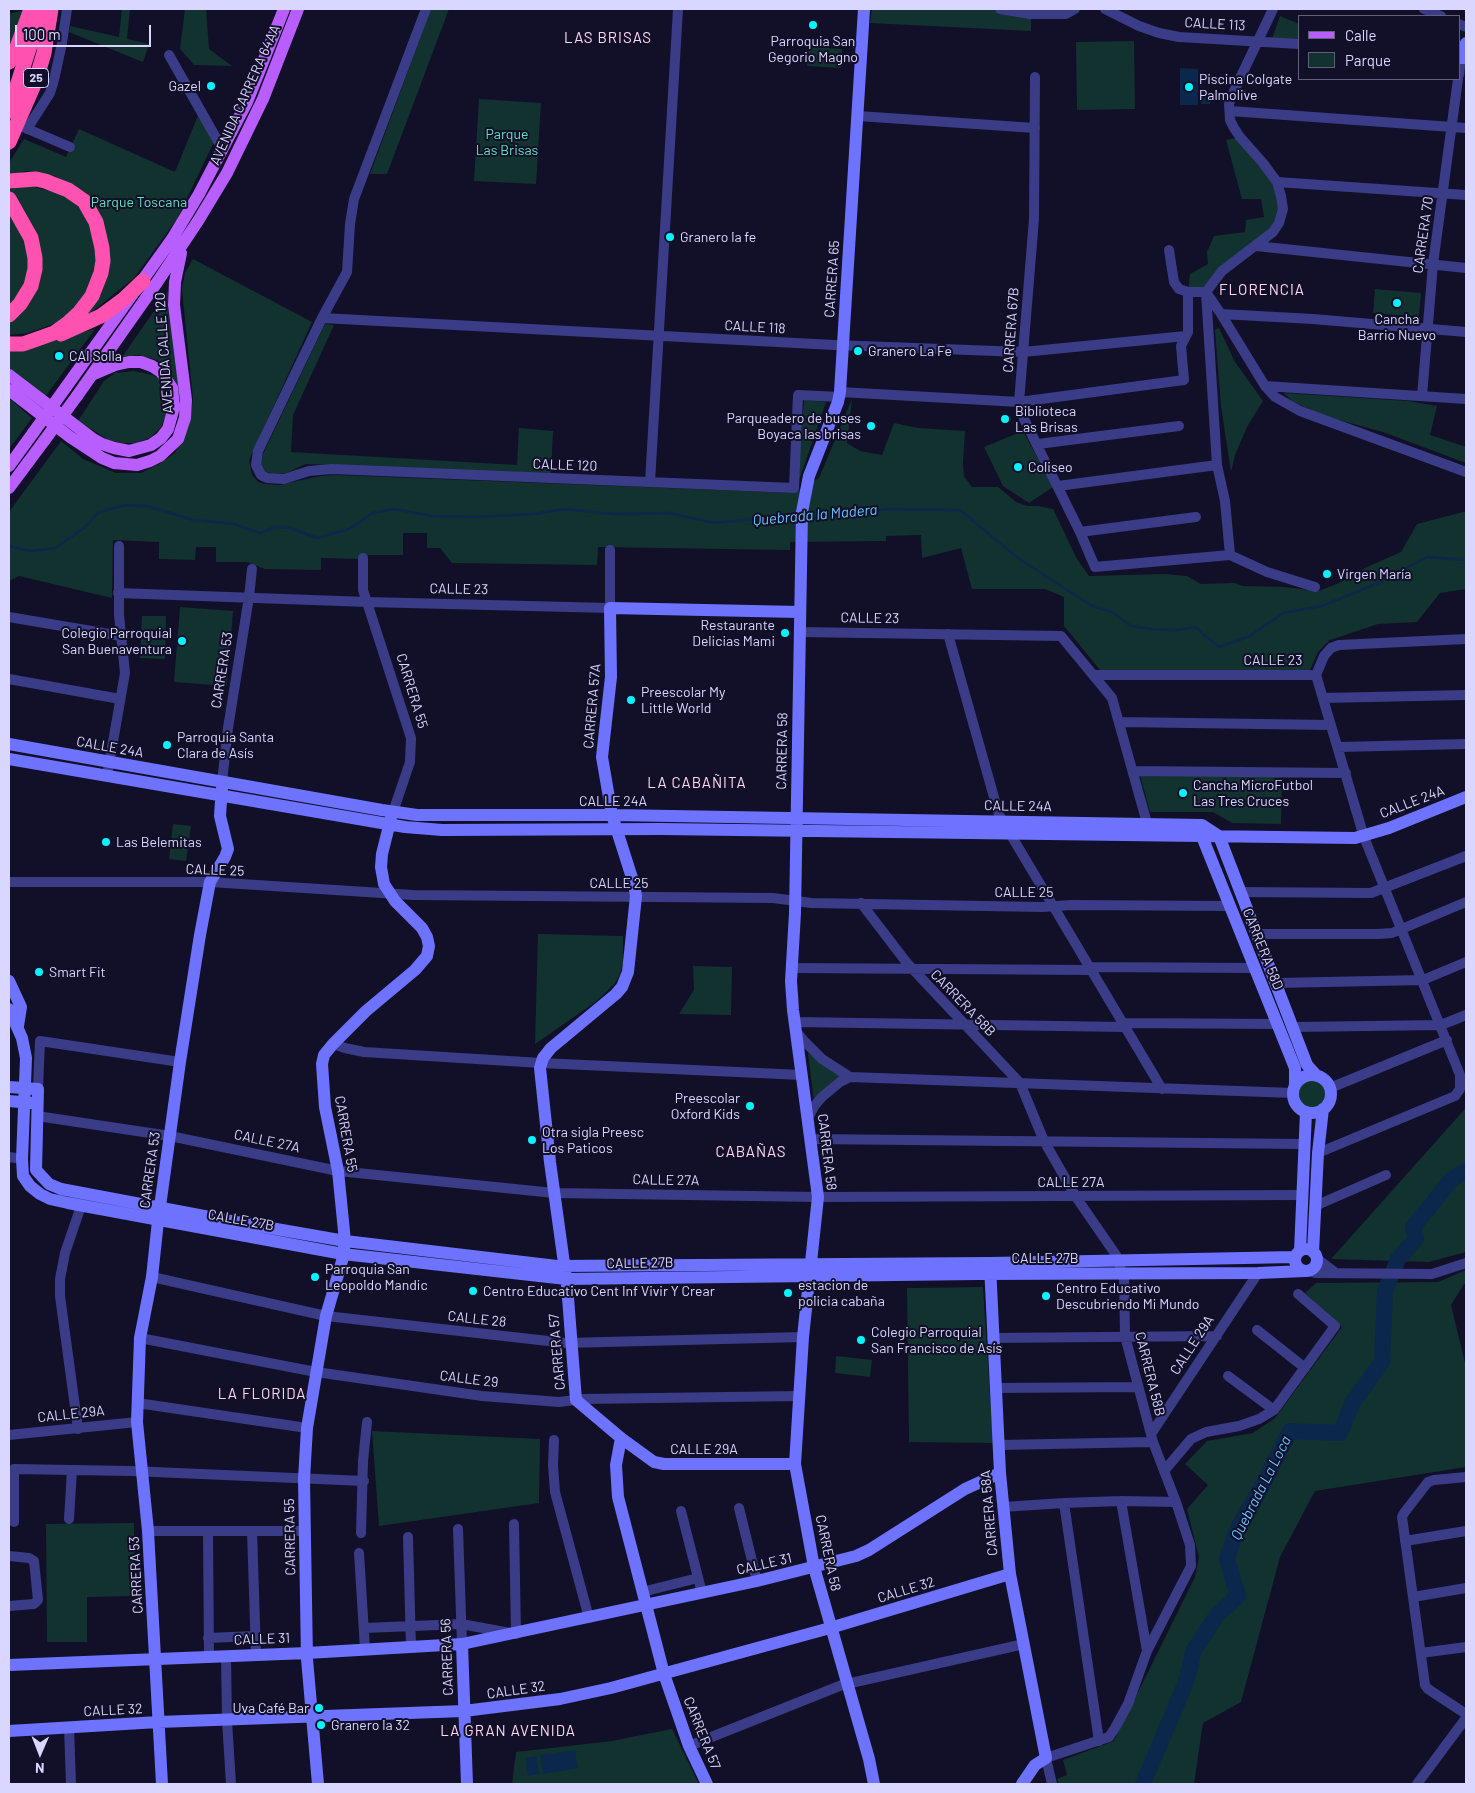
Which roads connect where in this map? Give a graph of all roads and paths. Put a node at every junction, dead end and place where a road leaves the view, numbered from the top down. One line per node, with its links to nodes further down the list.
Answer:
1 (31, 9): 21 (highway, 25)
2 (39, 9): 24 (highway)
3 (51, 9): 28 (highway, 25)
4 (67, 9): 28 (street)
5 (284, 9): 33 (main road, AVENIDA CARRERA 64AA)
6 (298, 9): 39 (main road, AVENIDA CARRERA 64AA)
7 (426, 9): 49 (street)
8 (678, 9): 52 (street)
9 (864, 9): 26 (main road, CARRERA 65)
10 (1000, 9): 11 (street)
11 (1075, 9)
12 (1105, 9): 16 (street, CALLE 113)
13 (1271, 9): 16 (street)
14 (1424, 9): 15 (street)
15 (1439, 15)
16 (1257, 41): 18 (street, CALLE 113); 25 (street)
17 (1466, 43): 20 (main road, CARRERA 70)
18 (1298, 44)
19 (169, 55): 33 (street)
20 (1462, 58)
21 (9, 62)
22 (1035, 77): 29 (street, CARRERA 67B)
23 (1458, 80): 27 (street, CARRERA 70)
24 (9, 111)
25 (1230, 111): 27 (street); 35 (street)
26 (858, 116): 29 (street); 55 (main road, CARRERA 65)
27 (1452, 126): 30 (street); 36 (street, CARRERA 70)
28 (22, 127): 31 (highway, 25); 32 (street)
29 (1035, 128): 56 (street, CARRERA 67B)
30 (1466, 128)
31 (9, 142)
32 (70, 147)
33 (223, 150): 44 (main road, AVENIDA CARRERA 64AA)
34 (9, 181): 54 (highway)
35 (1277, 182): 36 (street); 40 (street)
36 (1444, 194): 37 (street); 42 (street, CARRERA 70)
37 (1466, 195)
38 (9, 199): 48 (highway)
39 (184, 243): 58 (main road, AVENIDA CARRERA 64AA); 60 (main road, AVENIDA CALLE 120)
40 (1256, 246): 42 (street); 46 (street)
41 (1169, 250): 45 (street)
42 (1433, 264): 43 (street); 50 (street, CARRERA 70)
43 (1466, 268)
44 (143, 281): 54 (highway); 68 (main road, AVENIDA CARRERA 64AA, bridge)
45 (1184, 290): 46 (street); 53 (street)
46 (1206, 292): 47 (street); 67 (street)
47 (1221, 314): 50 (street); 59 (street)
48 (9, 315)
49 (322, 318): 52 (street, CALLE 118); 70 (street, CALLE 120)
50 (1427, 329): 51 (street); 62 (street, CARRERA 70)
51 (1466, 332)
52 (658, 336): 55 (street, CALLE 118); 70 (street)
53 (1186, 336): 56 (street, CALLE 118); 64 (street)
54 (16, 344)
55 (843, 346): 56 (street, CALLE 118); 61 (main road, CARRERA 65)
56 (1023, 352): 64 (street, CARRERA 67B)
57 (9, 375): 58 (main road, AVENIDA CALLE 120)
58 (92, 376): 72 (main road, AVENIDA CARRERA 64AA, bridge)
59 (1265, 386): 62 (street); 69 (street)
60 (9, 390)
61 (840, 395): 64 (street); 70 (street, CALLE 120); 75 (main road, CARRERA 65)
62 (1422, 396): 63 (street)
63 (1466, 399)
64 (1019, 402): 66 (street, CARRERA 67B)
65 (1179, 426): 66 (street)
66 (1038, 444): 71 (street, CARRERA 67B)
67 (1217, 465): 71 (street); 78 (street)
68 (9, 466)
69 (1466, 472)
70 (650, 482)
71 (1058, 486): 74 (street, CARRERA 67B)
72 (9, 488)
73 (1196, 517): 74 (street)
74 (1080, 532): 78 (street, CARRERA 67B)
75 (800, 544): 86 (main road, CARRERA 58)
76 (119, 546): 82 (street)
77 (610, 550): 85 (street, CARRERA 57A)
78 (1230, 555): 81 (street)
79 (363, 558): 84 (street, CARRERA 55)
80 (252, 569): 83 (street, CARRERA 53)
81 (1315, 587)
82 (118, 593): 83 (street, CALLE 23); 90 (street)
83 (249, 597): 84 (street, CALLE 23); 108 (street, CARRERA 53)
84 (367, 602): 85 (street, CALLE 23); 111 (street, CARRERA 55)
85 (610, 608): 86 (main road, CALLE 23); 112 (main road, CARRERA 57A)
86 (799, 612): 88 (main road, CARRERA 58)
87 (9, 617): 90 (street)
88 (799, 632): 89 (street, CALLE 23); 116 (main road, CARRERA 58)
89 (948, 634): 92 (street, CALLE 23); 113 (street)
90 (121, 636): 97 (street)
91 (1466, 639): 93 (street, CALLE 23)
92 (1093, 675): 93 (street, CALLE 23); 98 (street)
93 (1316, 675): 96 (street)
94 (9, 679): 97 (street)
95 (1466, 695): 96 (street)
96 (1323, 698): 99 (street)
97 (120, 699): 104 (street)
98 (1119, 722): 99 (street); 105 (street)
99 (1331, 725): 102 (street)
100 (9, 744): 104 (main road, CALLE 24A)
101 (1466, 744): 102 (street)
102 (1338, 747): 106 (street)
103 (9, 759): 107 (main road, CALLE 24A)
104 (109, 762): 107 (street); 108 (main road, CALLE 24A)
105 (1133, 771): 106 (street); 114 (street)
106 (1346, 774): 121 (street)
107 (106, 776): 109 (main road, CALLE 24A)
108 (222, 782): 109 (main road, CARRERA 53); 111 (main road, CALLE 24A)
109 (221, 795): 115 (main road, CALLE 24A); 124 (main road, CARRERA 53)
110 (1466, 797): 121 (main road, CALLE 24A)
111 (394, 812): 112 (main road, CALLE 24A); 115 (main road, CARRERA 55)
112 (612, 815): 116 (main road, CALLE 24A); 117 (main road, CARRERA 57A)
113 (1002, 821): 114 (main road, CALLE 24A); 116 (main road, CALLE 24A); 119 (street)
114 (1148, 823): 118 (main road, CALLE 24A)
115 (389, 824): 117 (main road, CALLE 24A); 127 (main road, CARRERA 55)
116 (796, 825): 117 (main road, CALLE 24A); 119 (main road, CALLE 24A); 129 (main road, CARRERA 58)
117 (616, 829): 128 (main road, CARRERA 57A)
118 (1199, 830): 119 (main road, CALLE 24A); 120 (main road, CALLE 24A); 133 (main road, CARRERA 58D)
119 (1010, 834): 132 (street)
120 (1219, 836): 121 (main road, CALLE 24A); 126 (main road, CARRERA 58D)
121 (1364, 836): 125 (street)
122 (1466, 856): 125 (street)
123 (9, 882): 124 (street, CALLE 25)
124 (210, 882): 127 (street, CALLE 25); 155 (main road, CARRERA 53)
125 (1384, 888): 126 (street); 134 (street)
126 (1240, 892): 135 (main road, CARRERA 58D)
127 (389, 894): 128 (street, CALLE 25); 154 (main road, CARRERA 55)
128 (636, 896): 129 (street, CALLE 25); 156 (main road, CARRERA 57A)
129 (795, 901): 131 (street, CALLE 25); 137 (main road, CARRERA 58)
130 (1466, 902): 134 (street)
131 (861, 903): 132 (street, CALLE 25); 138 (street, CARRERA 58B)
132 (1053, 906): 133 (street, CALLE 25); 139 (street)
133 (1230, 906): 140 (main road, CARRERA 58D)
134 (1402, 928): 135 (street); 141 (street)
135 (1256, 934): 143 (main road, CARRERA 58D)
136 (1466, 962): 141 (street)
137 (791, 968): 138 (street); 151 (main road, CARRERA 58)
138 (912, 968): 139 (street); 146 (street, CARRERA 58B)
139 (1090, 968): 140 (street); 148 (street)
140 (1254, 968): 147 (main road, CARRERA 58D)
141 (1423, 980): 143 (street); 149 (street)
142 (9, 981): 150 (main road)
143 (1276, 983): 152 (main road, CARRERA 58D)
144 (9, 1008): 150 (main road)
145 (1466, 1015): 149 (street)
146 (964, 1024): 148 (street); 151 (street); 160 (street, CARRERA 58B)
147 (1277, 1024): 148 (street); 165 (main road, CARRERA 58D)
148 (1124, 1025): 164 (street)
149 (1441, 1025): 152 (street); 153 (street)
150 (18, 1026): 163 (main road)
151 (795, 1026): 157 (main road, CARRERA 58); 159 (street)
152 (1293, 1027): 158 (main road, CARRERA 58D)
153 (1447, 1040): 162 (street); 175 (street)
154 (333, 1044): 156 (street); 178 (main road, CARRERA 55)
155 (180, 1062): 163 (street); 171 (main road, CARRERA 53)
156 (541, 1063): 157 (street); 180 (main road, CARRERA 57)
157 (802, 1075): 170 (main road, CARRERA 58)
158 (1317, 1076): 162 (main road); 165 (main road)
159 (850, 1077): 160 (street); 170 (street)
160 (1020, 1083): 164 (street); 173 (street, CARRERA 58B)
161 (9, 1087): 163 (main road)
162 (1330, 1088): 168 (main road)
163 (32, 1089): 167 (main road)
164 (1162, 1089): 165 (street)
165 (1294, 1090): 169 (main road)
166 (9, 1101): 167 (main road, CALLE 27A)
167 (33, 1107): 171 (street, CALLE 27A); 177 (main road); 177 (main road)
168 (1323, 1109): 169 (main road); 175 (main road)
169 (1306, 1112): 174 (main road)
170 (808, 1118): 172 (main road, CARRERA 58)
171 (170, 1136): 178 (street, CALLE 27A); 186 (main road, CARRERA 53)
172 (810, 1139): 173 (street); 182 (main road, CARRERA 58)
173 (1044, 1141): 174 (street); 183 (street, CARRERA 58B)
174 (1304, 1144): 181 (main road)
175 (1318, 1153): 185 (main road)
176 (9, 1157): 177 (street)
177 (29, 1159): 184 (main road, CALLE 27B); 186 (main road, CALLE 27B)
178 (338, 1171): 180 (street, CALLE 27A); 188 (main road, CARRERA 55)
179 (1386, 1175): 185 (street)
180 (554, 1194): 182 (street, CALLE 27A); 192 (main road, CARRERA 57)
181 (1302, 1195): 183 (street, CALLE 27A); 189 (main road)
182 (818, 1197): 183 (street, CALLE 27A); 195 (main road, CARRERA 58)
183 (1076, 1197): 193 (street, CARRERA 58B)
184 (81, 1206): 187 (main road, CALLE 27B); 222 (street)
185 (1315, 1206): 190 (main road)
186 (160, 1207): 187 (main road, CARRERA 53); 188 (main road, CALLE 27B)
187 (158, 1221): 188 (main road, CALLE 27B); 199 (main road, CARRERA 53)
188 (344, 1247): 192 (main road, CALLE 27B); 200 (main road, CALLE 27B); 202 (main road, CARRERA 55)
189 (1298, 1254): 190 (main road); 193 (main road, CALLE 27B); 196 (main road)
190 (1315, 1255): 196 (main road); 198 (street)
191 (1466, 1263): 198 (street, CALLE 27B)
192 (564, 1265): 195 (main road, CALLE 27B); 200 (main road, CARRERA 57)
193 (1120, 1267): 194 (main road, CALLE 27B); 197 (main road, CALLE 27B); 204 (street, CARRERA 58B)
194 (990, 1268): 195 (main road, CALLE 27B); 208 (main road, CARRERA 58A)
195 (811, 1270): 200 (main road, CALLE 27B); 206 (main road, CARRERA 58)
196 (1306, 1270): 197 (main road, CALLE 27B); 198 (street, CALLE 27B)
197 (1258, 1273): 205 (street, CALLE 29A)
198 (1336, 1273)
199 (152, 1277): 202 (street, CALLE 28); 207 (main road, CARRERA 53)
200 (566, 1279): 209 (main road, CARRERA 57)
201 (1298, 1294): 210 (street)
202 (326, 1316): 209 (street, CALLE 28); 211 (main road, CARRERA 55)
203 (1257, 1330): 210 (street)
204 (1125, 1336): 205 (street); 208 (street); 213 (street, CARRERA 58B)
205 (1217, 1336): 225 (street, CALLE 29A)
206 (803, 1337): 209 (street, CALLE 28); 215 (main road, CARRERA 58)
207 (140, 1338): 211 (street, CALLE 29); 217 (main road, CARRERA 53)
208 (992, 1338): 214 (main road, CARRERA 58A)
209 (571, 1344): 216 (main road, CARRERA 57)
210 (1305, 1368): 218 (street)
211 (316, 1372): 216 (street, CALLE 29); 221 (main road, CARRERA 55)
212 (1228, 1376): 218 (street)
213 (1138, 1387): 214 (street); 225 (street, CARRERA 58B)
214 (995, 1388): 227 (main road, CARRERA 58A)
215 (799, 1396): 216 (street, CALLE 29); 228 (main road, CARRERA 58)
216 (576, 1400): 224 (main road, CARRERA 57)
217 (136, 1402): 219 (main road, CARRERA 53); 221 (street)
218 (1274, 1410): 230 (street)
219 (137, 1422): 222 (street, CALLE 29A); 231 (main road, CARRERA 53)
220 (366, 1422): 235 (street)
221 (306, 1428): 234 (main road, CARRERA 55)
222 (78, 1429): 223 (street, CALLE 29A)
223 (9, 1435)
224 (621, 1438): 228 (main road, CALLE 29A); 261 (main road, CARRERA 57)
225 (1152, 1438): 227 (street); 230 (street, CARRERA 58B)
226 (554, 1440): 266 (street)
227 (999, 1445): 232 (main road, CARRERA 58A)
228 (795, 1464): 256 (main road, CARRERA 58)
229 (72, 1470): 231 (street); 242 (street); 243 (street)
230 (1164, 1470): 237 (street, CARRERA 58B)
231 (143, 1472): 234 (street); 246 (main road, CARRERA 53)
232 (1000, 1473): 240 (main road, CARRERA 58A); 256 (main road, CALLE 31)
233 (1466, 1477): 253 (street)
234 (304, 1479): 235 (street); 249 (main road, CARRERA 55)
235 (364, 1481): 251 (street)
236 (1121, 1501): 237 (street); 238 (street); 279 (street, CARRERA 58B)
237 (1176, 1502): 279 (street, CARRERA 58B)
238 (1064, 1503): 240 (street); 297 (street)
239 (739, 1508): 259 (street)
240 (1003, 1508): 257 (main road, CARRERA 58A)
241 (681, 1511): 258 (street)
242 (70, 1519)
243 (14, 1522)
244 (514, 1524): 271 (street)
245 (458, 1529): 267 (street, CARRERA 56)
246 (148, 1531): 247 (street); 285 (main road, CARRERA 53)
247 (208, 1531): 248 (street); 273 (street)
248 (252, 1531): 249 (street); 272 (street)
249 (305, 1531): 280 (main road, CARRERA 55)
250 (1466, 1532): 253 (street)
251 (361, 1533)
252 (408, 1537): 268 (street)
253 (1405, 1541): 263 (street)
254 (358, 1553): 269 (street)
255 (9, 1556): 264 (street)
256 (814, 1567): 259 (main road, CALLE 31); 270 (main road, CARRERA 58)
257 (1010, 1574): 270 (main road, CALLE 32); 275 (main road, CARRERA 58A)
258 (698, 1578): 261 (street); 262 (street)
259 (758, 1581): 262 (main road, CALLE 31)
260 (1466, 1588): 263 (street)
261 (642, 1592): 265 (main road, CARRERA 57)
262 (702, 1593): 265 (main road, CALLE 31)
263 (1413, 1597): 281 (street)
264 (9, 1606)
265 (646, 1606): 266 (main road, CALLE 31); 287 (main road, CARRERA 57)
266 (589, 1618): 271 (main road, CALLE 31)
267 (461, 1624): 268 (street, CALLE 31); 271 (street, CALLE 31); 274 (street, CARRERA 56)
268 (410, 1626): 269 (street, CALLE 31); 277 (street)
269 (365, 1628): 278 (street)
270 (830, 1628): 287 (main road, CALLE 32); 288 (main road, CARRERA 58)
271 (516, 1634): 274 (main road, CALLE 31)
272 (255, 1636): 273 (street, CALLE 31); 282 (street)
273 (208, 1638): 283 (street)
274 (462, 1644): 277 (main road, CALLE 31); 289 (main road, CARRERA 56)
275 (1024, 1644): 288 (street); 299 (main road, CARRERA 58A)
276 (1466, 1646): 281 (street)
277 (411, 1647): 278 (main road, CALLE 31)
278 (365, 1649): 280 (main road, CALLE 31)
279 (1147, 1651): 297 (street, CARRERA 58B)
280 (307, 1653): 282 (main road, CALLE 31); 291 (main road, CARRERA 55)
281 (1421, 1653): 290 (street)
282 (256, 1654): 284 (main road, CALLE 31)
283 (209, 1656): 284 (main road, CALLE 31); 285 (main road, CALLE 31)
284 (226, 1656): 293 (street)
285 (155, 1658): 286 (main road, CALLE 31); 294 (main road, CARRERA 53)
286 (9, 1665)
287 (664, 1674): 289 (main road, CALLE 32); 298 (main road, CARRERA 57)
288 (846, 1684): 298 (street); 306 (main road, CARRERA 58)
289 (464, 1711): 291 (main road, CALLE 32); 304 (main road, CARRERA 56)
290 (1466, 1714)
291 (312, 1716): 293 (main road, CALLE 32); 303 (main road, CARRERA 55)
292 (1466, 1718): 309 (street)
293 (227, 1721): 294 (main road, CALLE 32); 302 (street)
294 (158, 1722): 295 (main road, CALLE 32); 301 (main road, CARRERA 53)
295 (68, 1727): 296 (main road, CALLE 32); 300 (street)
296 (9, 1731)
297 (1099, 1740): 299 (street, CARRERA 58B)
298 (689, 1746): 305 (main road, CARRERA 57)
299 (1046, 1758): 307 (main road); 308 (street)
300 (71, 1784)
301 (162, 1784)
302 (231, 1784)
303 (318, 1784)
304 (466, 1784)
305 (706, 1784)
306 (874, 1784)
307 (1022, 1784)
308 (1052, 1784)
309 (1417, 1784)

